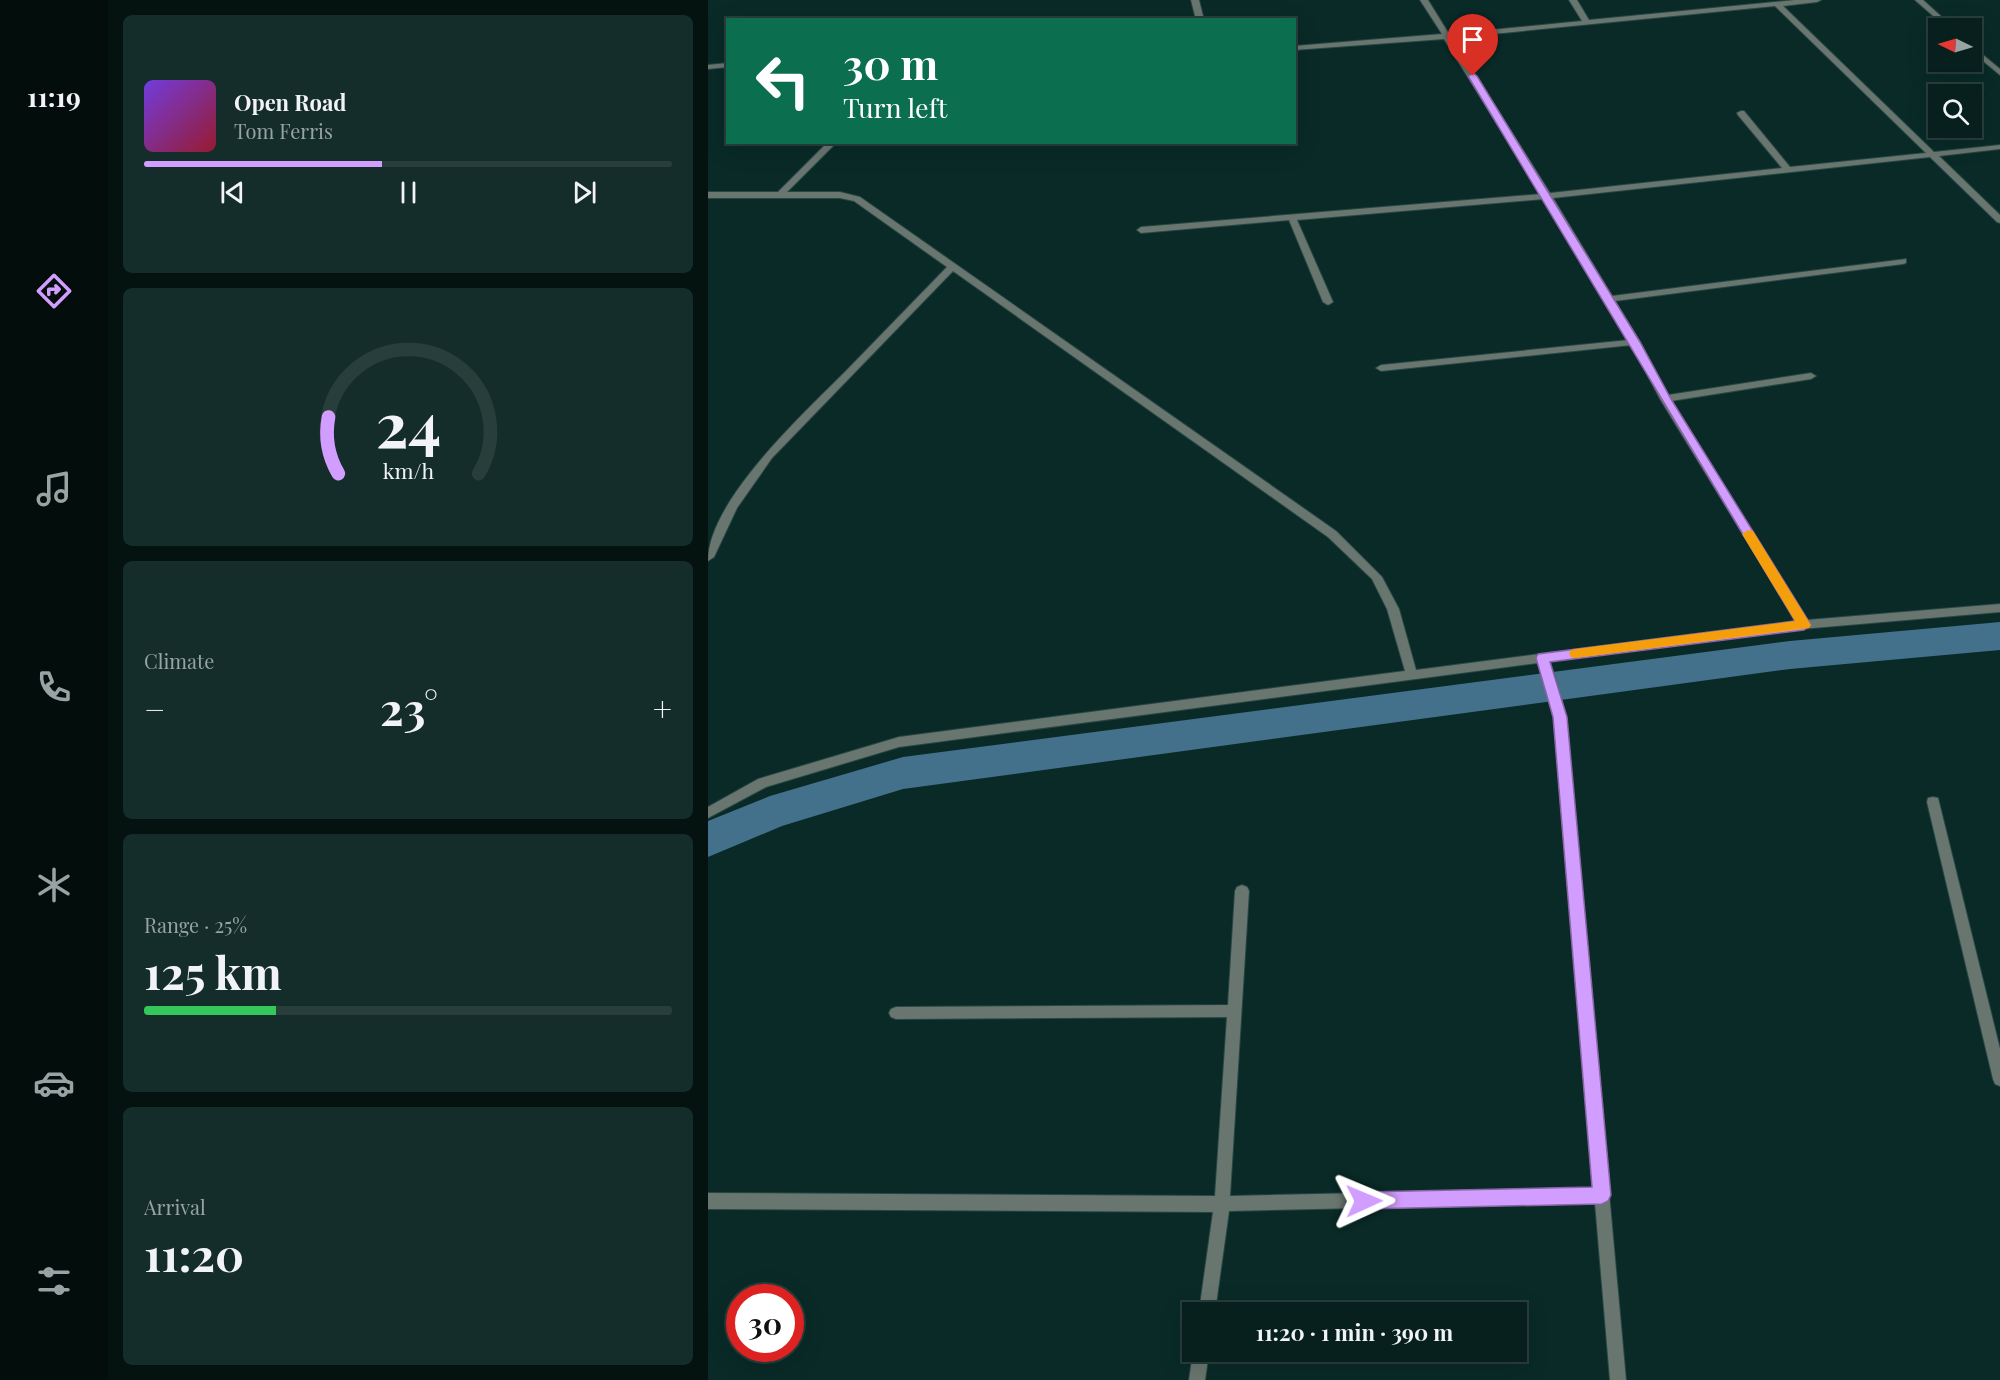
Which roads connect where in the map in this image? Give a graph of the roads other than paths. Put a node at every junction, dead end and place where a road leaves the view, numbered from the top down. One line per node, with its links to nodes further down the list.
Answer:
1 (1195, 0): 7 (street)
2 (1424, 0): 10 (street)
3 (1573, 0): 9 (street)
4 (1817, 0): 6 (street)
5 (1919, 0): 8 (street)
6 (1777, 4): 9 (street); 19 (street)
7 (1200, 18)
8 (1940, 18)
9 (1587, 22): 10 (street)
10 (1448, 36): 11 (street); 23 (street)
11 (1296, 48)
12 (1982, 56): 15 (street)
13 (726, 66): 14 (street)
14 (708, 67)
15 (2000, 72)
16 (1741, 113): 20 (street)
17 (831, 144): 22 (street)
18 (2000, 147): 19 (street)
19 (1934, 156): 20 (street); 25 (street)
20 (1787, 169): 23 (street)
21 (708, 195): 22 (street)
22 (780, 195): 28 (street)
23 (1547, 196): 24 (street); 29 (street)
24 (1292, 217): 26 (street); 30 (street)
25 (2000, 220)
26 (1142, 230)
27 (1902, 261): 29 (street)
28 (953, 266): 35 (street); 39 (street)
29 (1608, 299): 31 (street)
30 (1328, 302)
31 (1635, 342): 32 (street); 34 (street)
32 (1381, 368)
33 (1811, 376): 34 (street)
34 (1665, 399): 37 (street)
35 (708, 557)
36 (2000, 608): 37 (street)
37 (1804, 625): 38 (street)
38 (1543, 658): 39 (street); 46 (street)
39 (1412, 675): 41 (street)
40 (1933, 802): 45 (street)
41 (708, 813)
42 (1242, 891): 43 (street)
43 (1234, 1011): 44 (street); 48 (street)
44 (896, 1013)
45 (2000, 1079)
46 (1602, 1195): 48 (street); 52 (street)
47 (708, 1201): 48 (street)
48 (1222, 1204): 49 (street)
49 (1208, 1302)
50 (1200, 1362): 51 (street)
51 (1197, 1380)
52 (1618, 1380)

